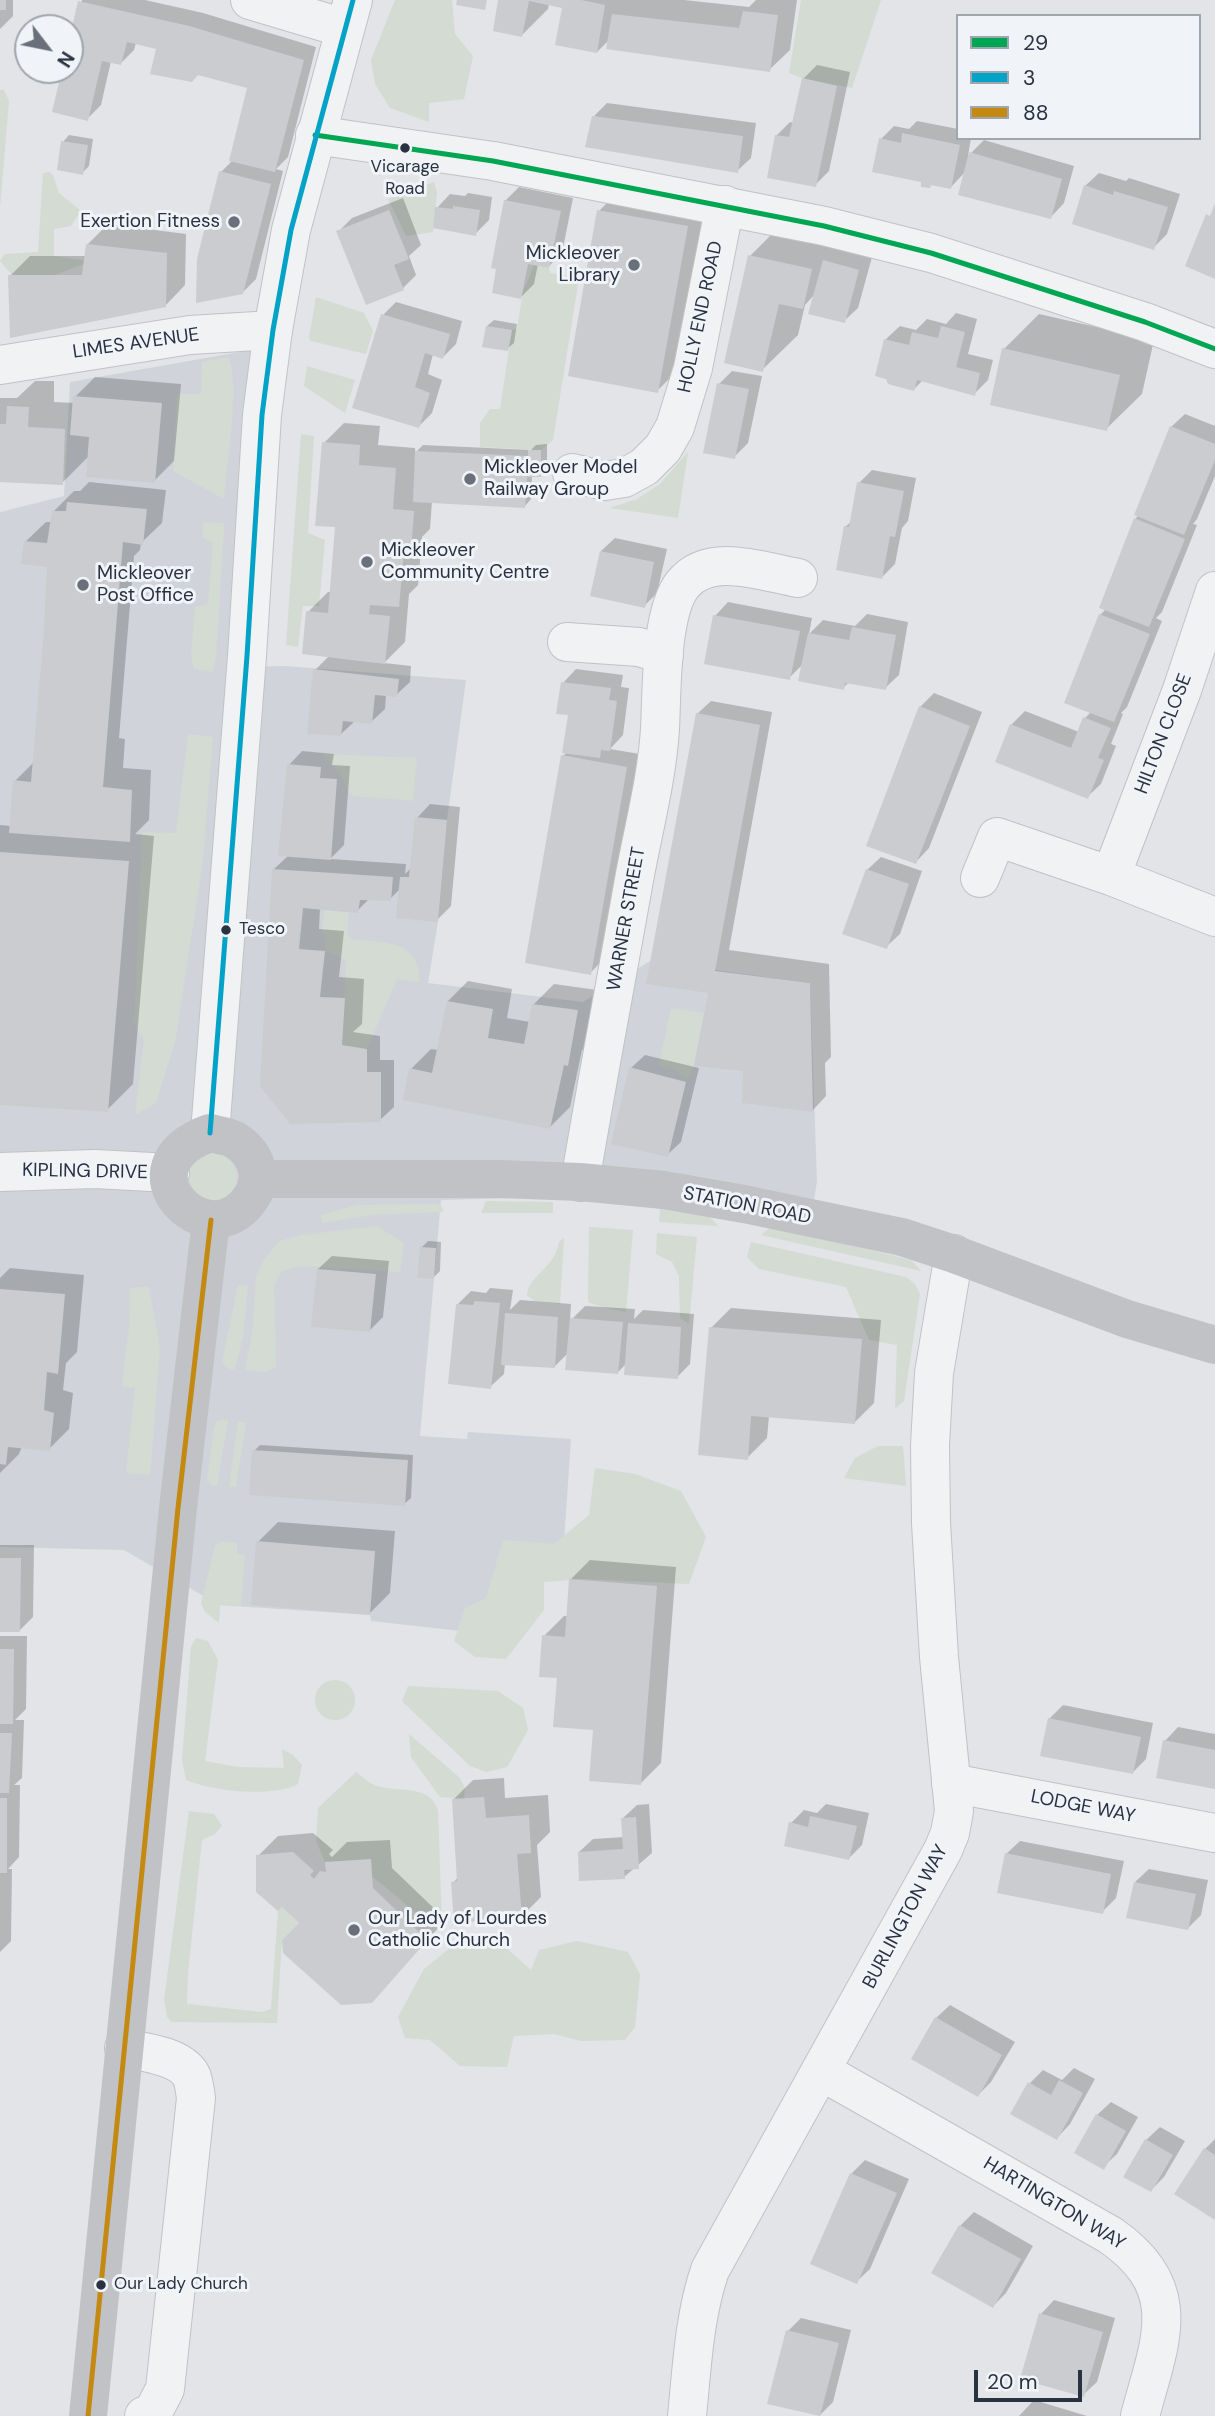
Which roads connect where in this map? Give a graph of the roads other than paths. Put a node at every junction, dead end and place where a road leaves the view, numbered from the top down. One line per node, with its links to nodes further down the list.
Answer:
1 (263, 2): 2 (street)
2 (348, 14): 3 (street)
3 (315, 135): 4 (street); 5 (street)
4 (725, 205): 6 (street); 8 (street, HOLLY END ROAD)
5 (273, 330): 7 (street, LIMES AVENUE); 16 (street)
6 (1215, 349)
7 (0, 365)
8 (572, 473)
9 (798, 578): 12 (street, WARNER STREET)
10 (1215, 591): 13 (street, HILTON CLOSE)
11 (567, 642): 12 (street)
12 (664, 655): 20 (street, WARNER STREET)
13 (1111, 876): 14 (street); 15 (street)
14 (980, 878)
15 (1215, 917)
16 (210, 1133): 18 (main road); 19 (main road)
17 (0, 1172): 18 (street, KIPLING DRIVE)
18 (170, 1173): 21 (main road)
19 (260, 1179): 20 (main road, STATION ROAD); 21 (main road)
20 (580, 1182): 22 (main road, STATION ROAD)
21 (211, 1220): 26 (main road)
22 (954, 1254): 23 (main road, STATION ROAD); 24 (street, BURLINGTON WAY)
23 (1215, 1345)
24 (951, 1783): 25 (street, LODGE WAY); 27 (street, BURLINGTON WAY)
25 (1215, 1833)
26 (124, 2048): 28 (main road); 29 (street)
27 (821, 2071): 30 (street, BURLINGTON WAY); 31 (street, HARTINGTON WAY)
28 (90, 2416)
29 (144, 2416)
30 (687, 2416)
31 (1139, 2416)

